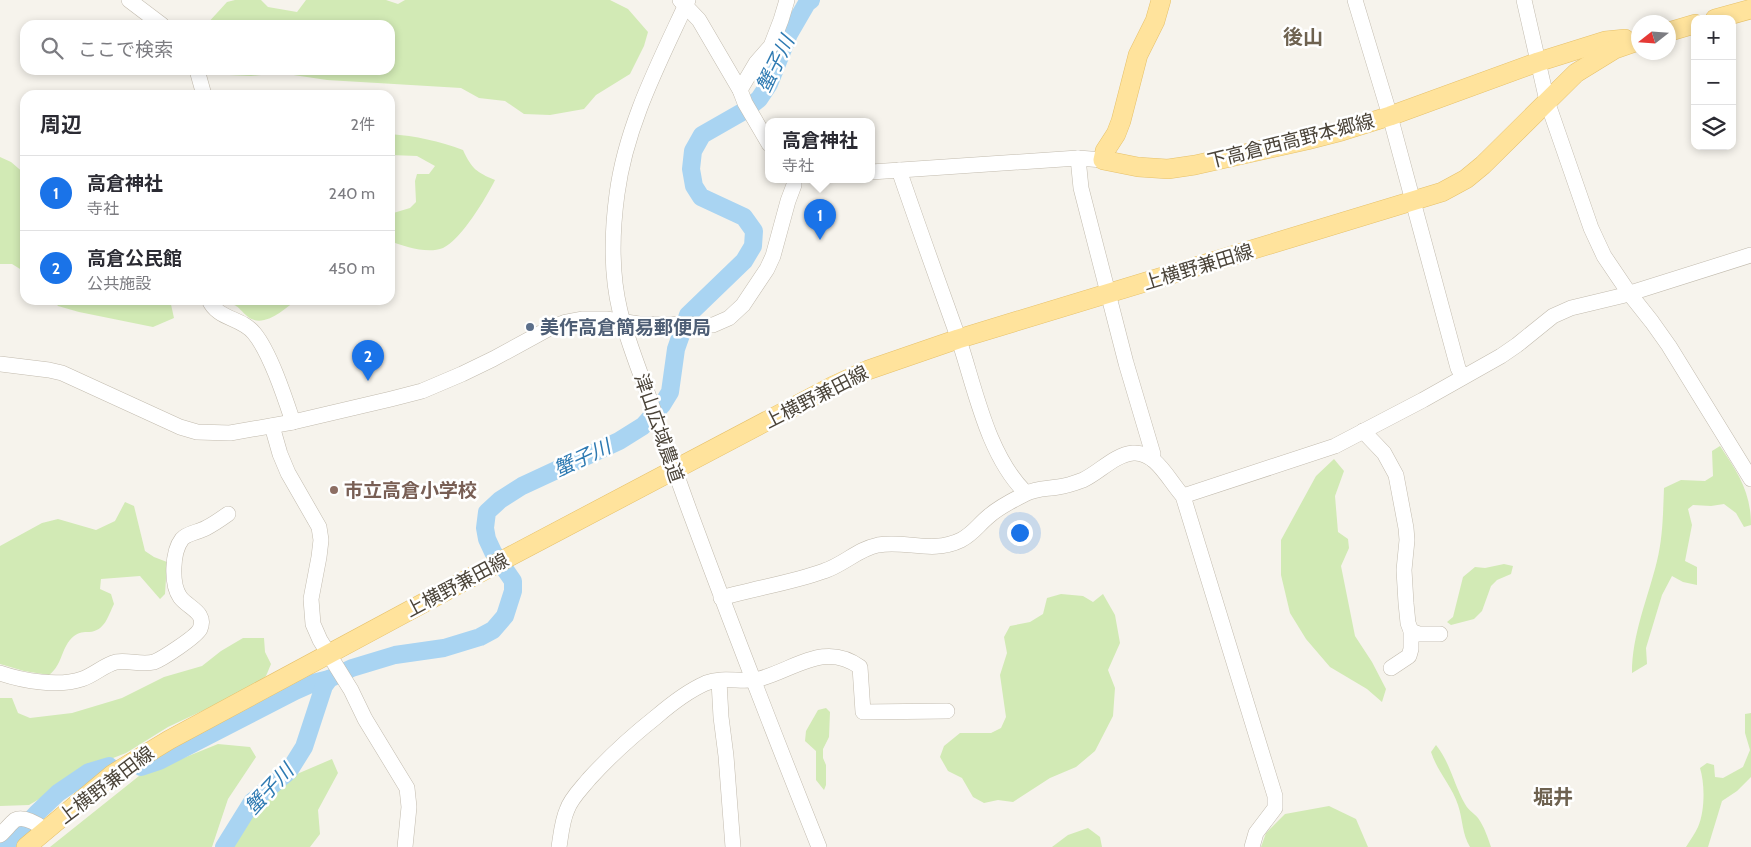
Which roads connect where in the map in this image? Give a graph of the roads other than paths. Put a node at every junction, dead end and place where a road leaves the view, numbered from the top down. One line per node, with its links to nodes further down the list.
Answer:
1 (129, 0): 9 (street)
2 (787, 0): 18 (street)
3 (1160, 0): 22 (main road)
4 (1355, 0): 19 (street)
5 (1524, 0): 14 (street)
6 (684, 2): 18 (street); 31 (street, 津山広域農道)
7 (1751, 9): 8 (main road)
8 (1729, 15)
9 (155, 20)
10 (1691, 25): 11 (main road)
11 (1676, 30)
12 (1631, 40): 14 (main road, 下高倉西高野本郷線)
13 (1631, 44): 17 (main road, 上横野兼田線)
14 (1538, 62): 17 (street); 19 (main road, 下高倉西高野本郷線)
15 (198, 75): 16 (street)
16 (203, 90)
17 (1547, 101): 26 (main road, 上横野兼田線); 28 (street)
18 (745, 102): 20 (street)
19 (1390, 116): 22 (main road, 下高倉西高野本郷線); 26 (street)
20 (765, 137)
21 (1078, 158): 22 (street); 23 (street); 29 (street)
22 (1103, 160)
23 (899, 170): 24 (street); 32 (street)
24 (875, 172)
25 (795, 183): 31 (street)
26 (1412, 202): 29 (main road, 上横野兼田線); 34 (street)
27 (1751, 255): 28 (street)
28 (1629, 293): 34 (street); 40 (street)
29 (1108, 294): 32 (main road, 上横野兼田線); 38 (street)
30 (212, 305): 35 (street)
31 (623, 322): 35 (street); 39 (street, 津山広域農道)
32 (958, 339): 39 (main road, 上横野兼田線); 41 (street)
33 (0, 364): 36 (street)
34 (1462, 376): 37 (street)
35 (293, 422): 36 (street)
36 (272, 426): 47 (street)
37 (1363, 431): 42 (street); 45 (street)
38 (1152, 459): 41 (street); 42 (street)
39 (674, 470): 44 (street, 津山広域農道); 47 (main road, 上横野兼田線)
40 (1751, 479)
41 (1026, 493): 44 (street)
42 (1182, 496): 60 (street)
43 (228, 514): 49 (street)
44 (721, 598): 50 (street, 津山広域農道)
45 (1411, 631): 46 (street); 48 (street)
46 (1440, 634)
47 (337, 667): 53 (main road, 上横野兼田線); 56 (street)
48 (1391, 668)
49 (0, 673)
50 (752, 680): 51 (street); 52 (street); 59 (street, 津山広域農道)
51 (719, 681): 57 (street); 58 (street)
52 (947, 711)
53 (42, 827): 54 (street); 55 (main road, 上横野兼田線)
54 (0, 835)
55 (26, 847)
56 (405, 847)
57 (559, 847)
58 (734, 847)
59 (819, 847)
60 (1252, 847)

